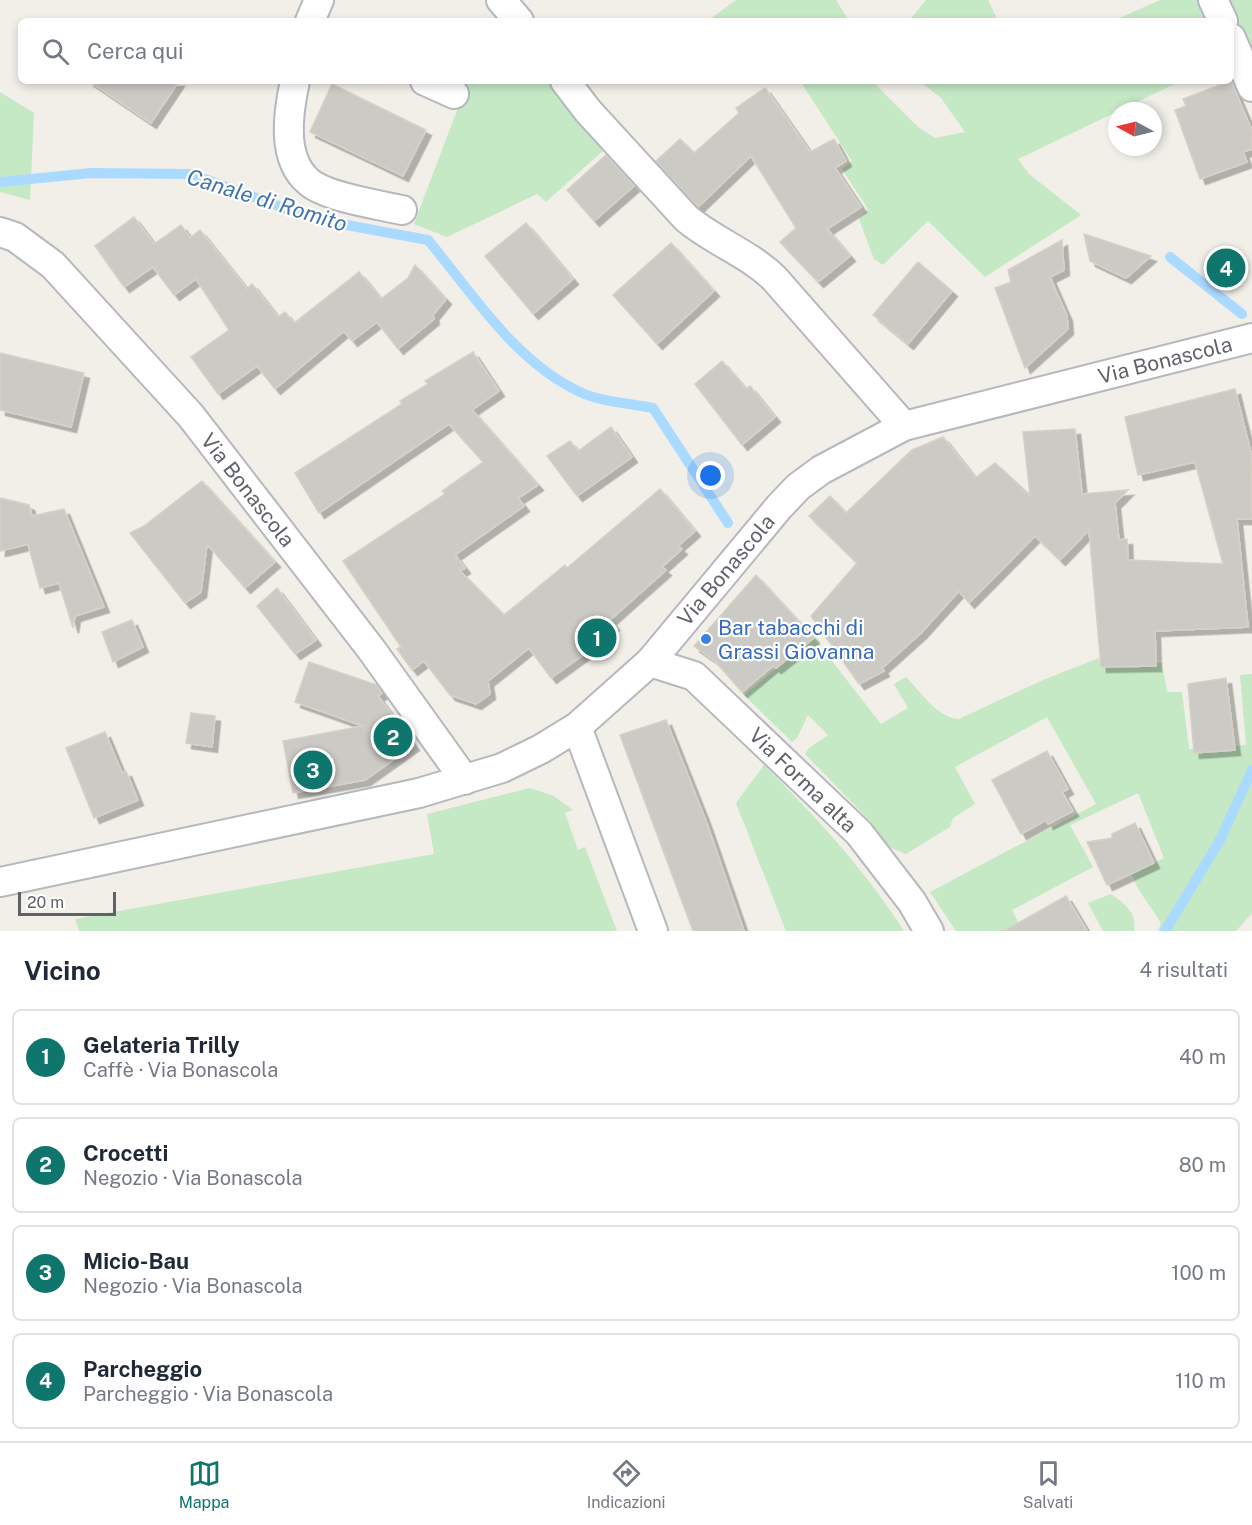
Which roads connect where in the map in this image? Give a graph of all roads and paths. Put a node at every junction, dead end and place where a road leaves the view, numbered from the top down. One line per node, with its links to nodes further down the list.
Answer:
1 (320, 0): 4 (street)
2 (501, 0): 5 (street)
3 (1213, 0): 6 (street)
4 (311, 18)
5 (516, 18)
6 (1222, 18)
7 (1234, 45): 11 (street)
8 (294, 84): 13 (street)
9 (432, 84): 12 (street)
10 (567, 84): 16 (street)
11 (1252, 87)
12 (454, 94)
13 (402, 210)
14 (0, 232): 19 (street, Via Bonascola)
15 (1252, 338): 16 (street, Via Bonascola)
16 (904, 426): 17 (street, Via Bonascola)
17 (650, 662): 18 (street, Via Bonascola); 22 (street, Via Forma alta)
18 (577, 727): 19 (street, Via Bonascola); 21 (street)
19 (465, 780): 20 (street, Via Bonascola)
20 (0, 882)
21 (653, 931)
22 (929, 931)

